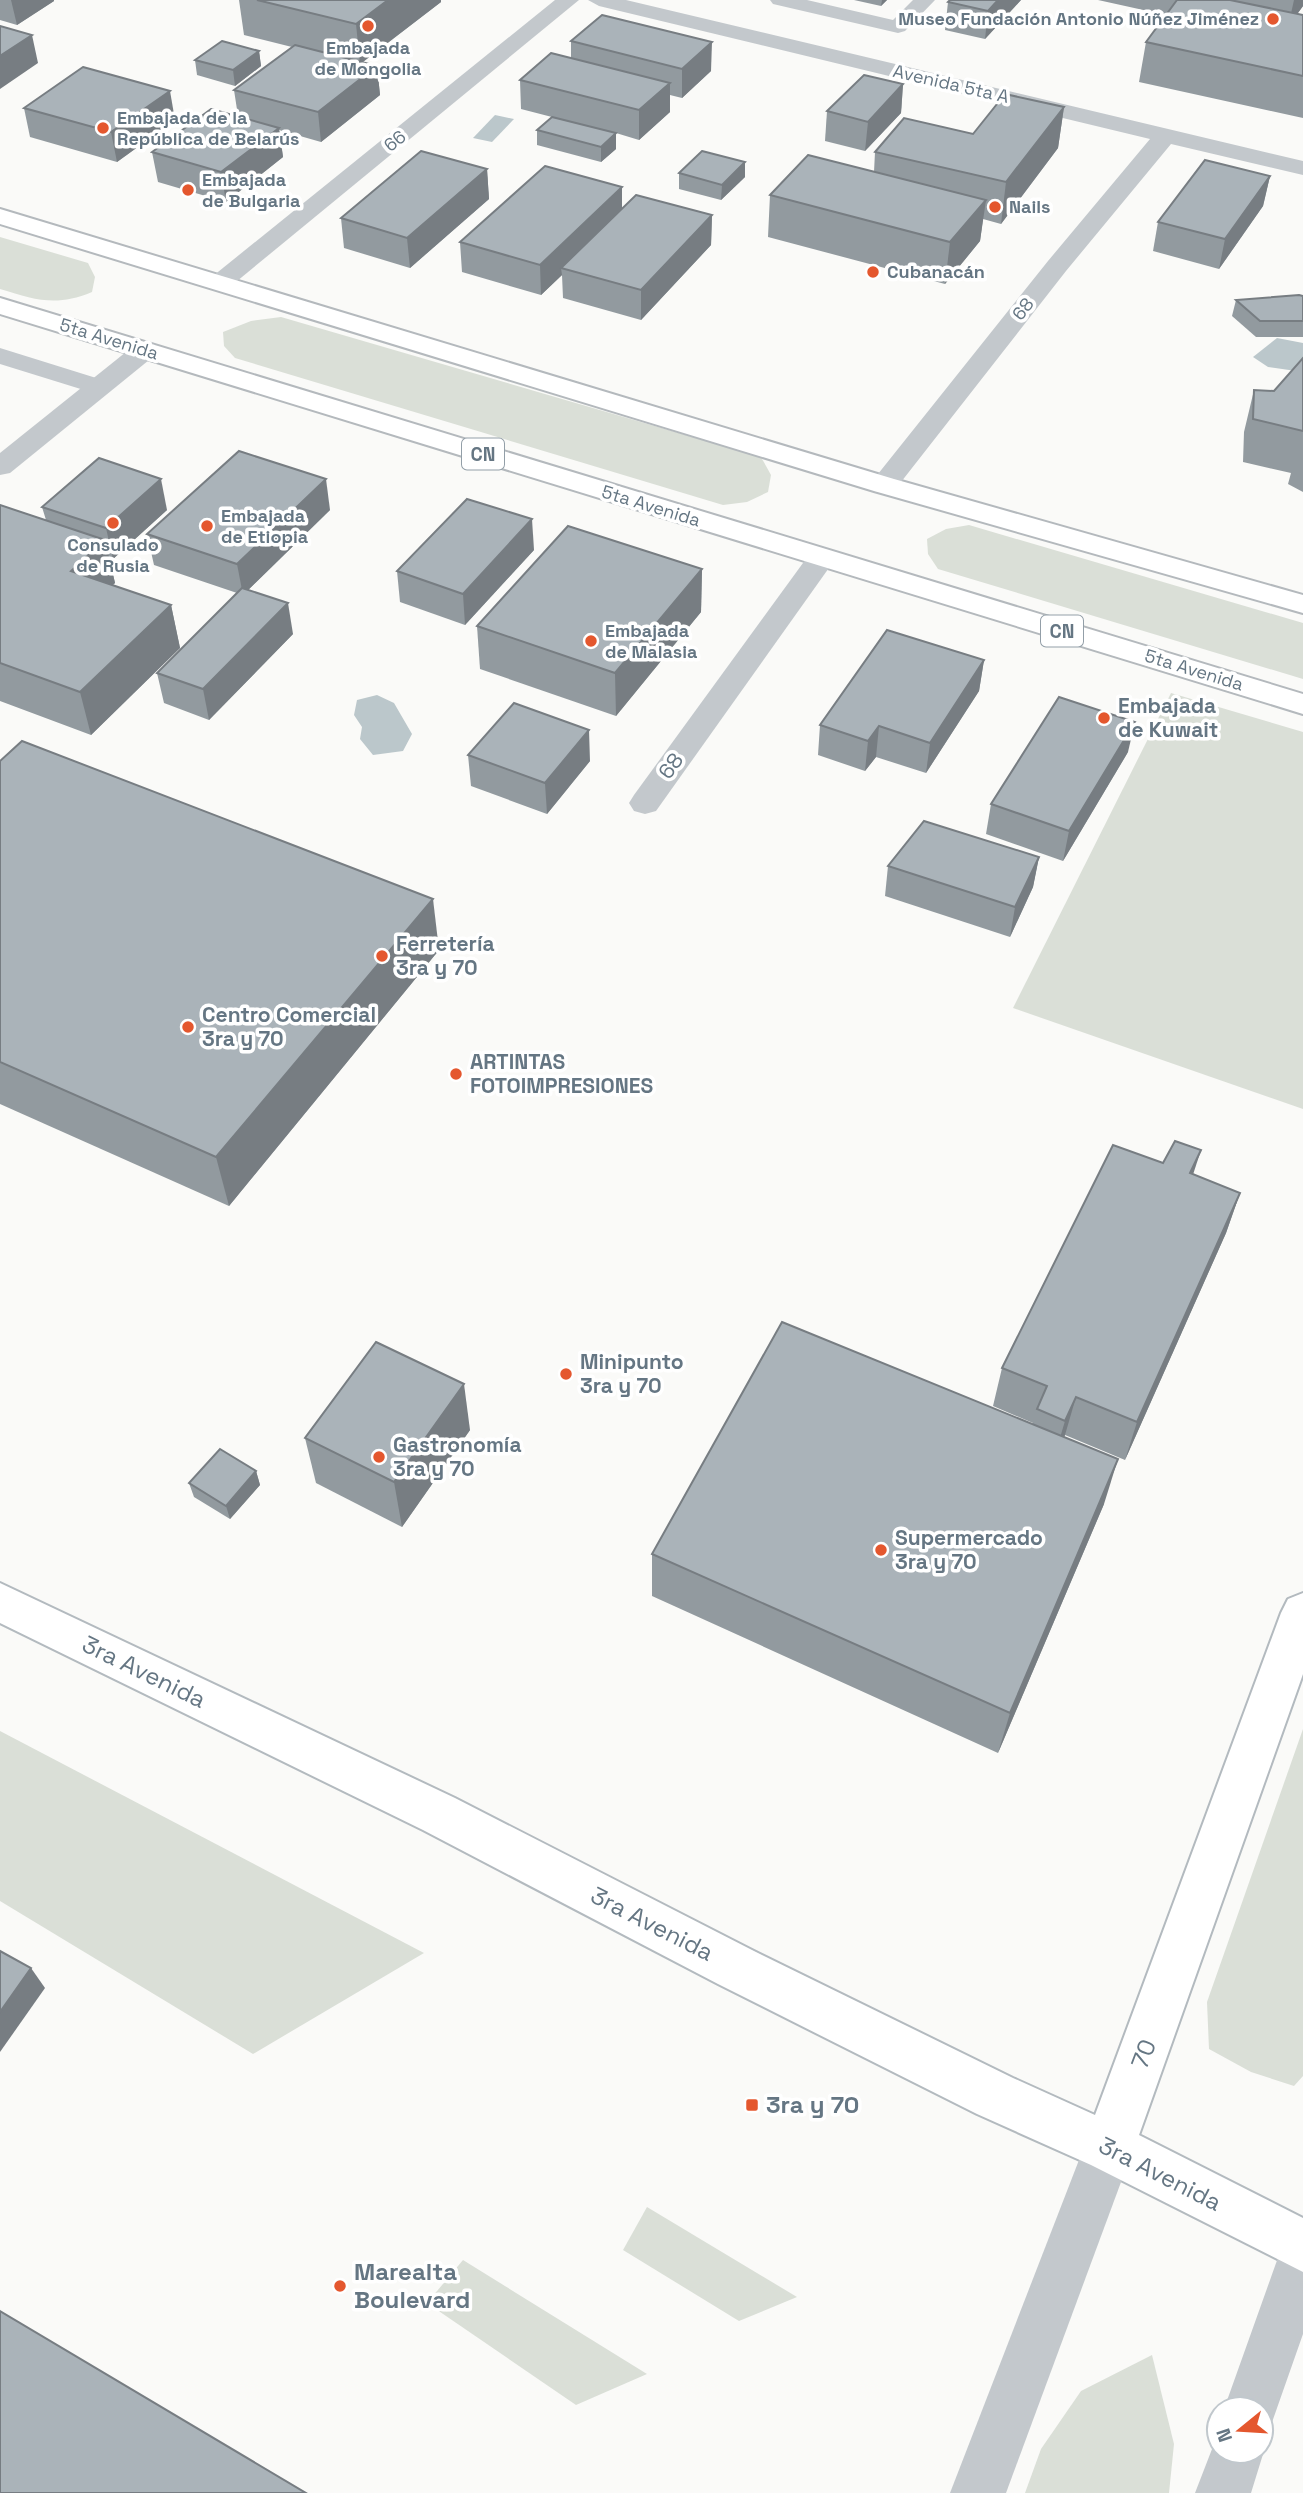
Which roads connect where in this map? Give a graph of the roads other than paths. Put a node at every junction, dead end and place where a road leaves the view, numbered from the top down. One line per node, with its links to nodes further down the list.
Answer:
1 (568, 0): 8 (street, 66)
2 (599, 0): 5 (street, Avenida 5ta A)
3 (780, 0): 4 (lane)
4 (925, 0)
5 (1166, 135): 6 (street, Avenida 5ta A); 14 (street, 68)
6 (1303, 167)
7 (0, 216): 8 (main road)
8 (222, 281): 14 (main road)
9 (0, 306): 10 (main road, 5ta Avenida / CN)
10 (145, 350): 12 (street); 15 (main road, 5ta Avenida / CN)
11 (0, 356): 12 (lane)
12 (100, 387): 13 (street)
13 (0, 467)
14 (884, 485): 16 (main road)
15 (821, 558): 17 (main road, 5ta Avenida / CN); 18 (street, 68)
16 (1303, 604)
17 (1303, 704)
18 (645, 803)
19 (0, 1602): 21 (main road, 3ra Avenida)
20 (1303, 1612): 21 (main road, 70)
21 (1109, 2147): 22 (main road, 3ra Avenida); 26 (street, 70)
22 (1303, 2246)
23 (1303, 2256): 24 (street)
24 (1256, 2395)
25 (1232, 2465): 27 (street)
26 (978, 2493)
27 (1223, 2493)

